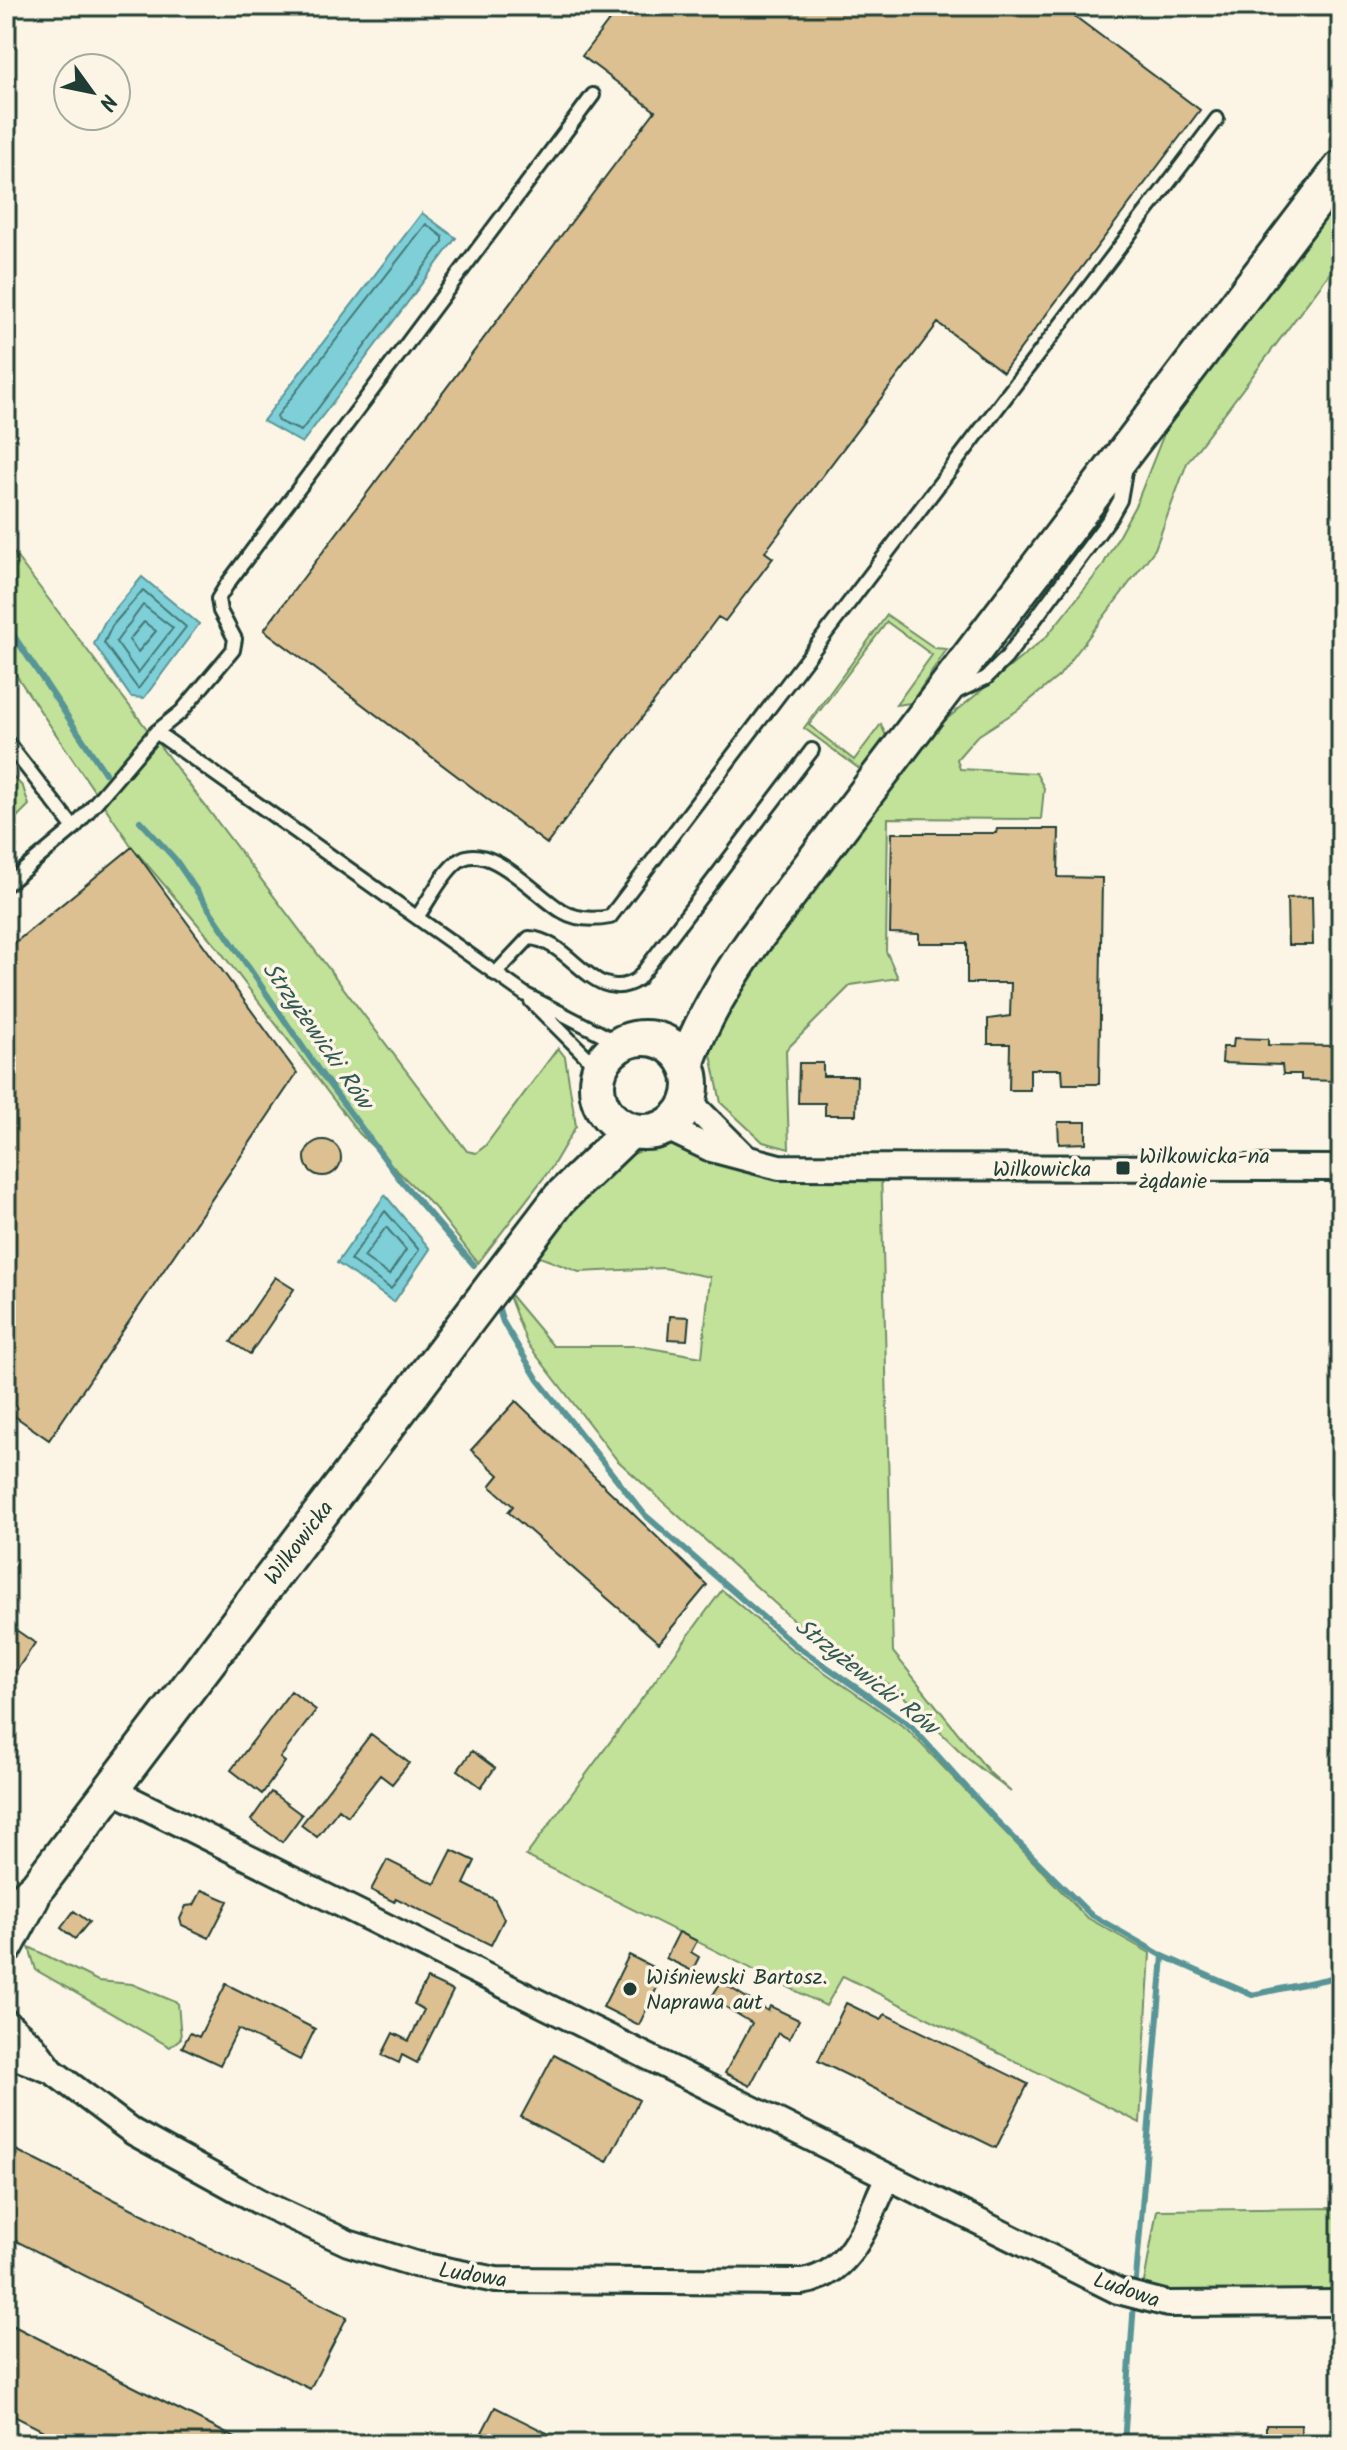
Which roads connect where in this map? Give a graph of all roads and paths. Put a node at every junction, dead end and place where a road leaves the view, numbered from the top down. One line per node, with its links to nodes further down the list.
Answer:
1 (593, 95): 4 (lane)
2 (1217, 119): 9 (lane)
3 (1341, 168): 10 (main road)
4 (156, 732): 7 (lane); 9 (lane)
5 (6, 741): 7 (lane)
6 (812, 750): 11 (lane)
7 (74, 828): 8 (lane)
8 (6, 885)
9 (417, 917): 11 (lane)
10 (734, 968): 13 (main road); 14 (main road)
11 (495, 974): 12 (lane)
12 (526, 995): 13 (lane); 15 (lane)
13 (637, 1041): 14 (main road); 15 (main road)
14 (686, 1064): 16 (main road)
15 (600, 1094): 18 (main road); 21 (main road, Wilkowicka)
16 (688, 1100): 17 (main road); 19 (street)
17 (665, 1127): 18 (main road); 19 (street, Wilkowicka)
18 (631, 1130): 21 (main road, Wilkowicka)
19 (745, 1157): 20 (street, Wilkowicka)
20 (1341, 1168)
21 (560, 1198): 22 (main road, Wilkowicka)
22 (112, 1790): 23 (main road, Wilkowicka); 29 (street, Ludowa)
23 (37, 1887): 24 (main road, Wilkowicka); 25 (main road, Wilkowicka)
24 (6, 1916)
25 (6, 1946)
26 (6, 2022): 28 (street, Ludowa)
27 (6, 2053): 28 (street, Ludowa)
28 (52, 2071): 29 (street, Ludowa)
29 (888, 2177): 30 (street, Ludowa)
30 (1341, 2303)

